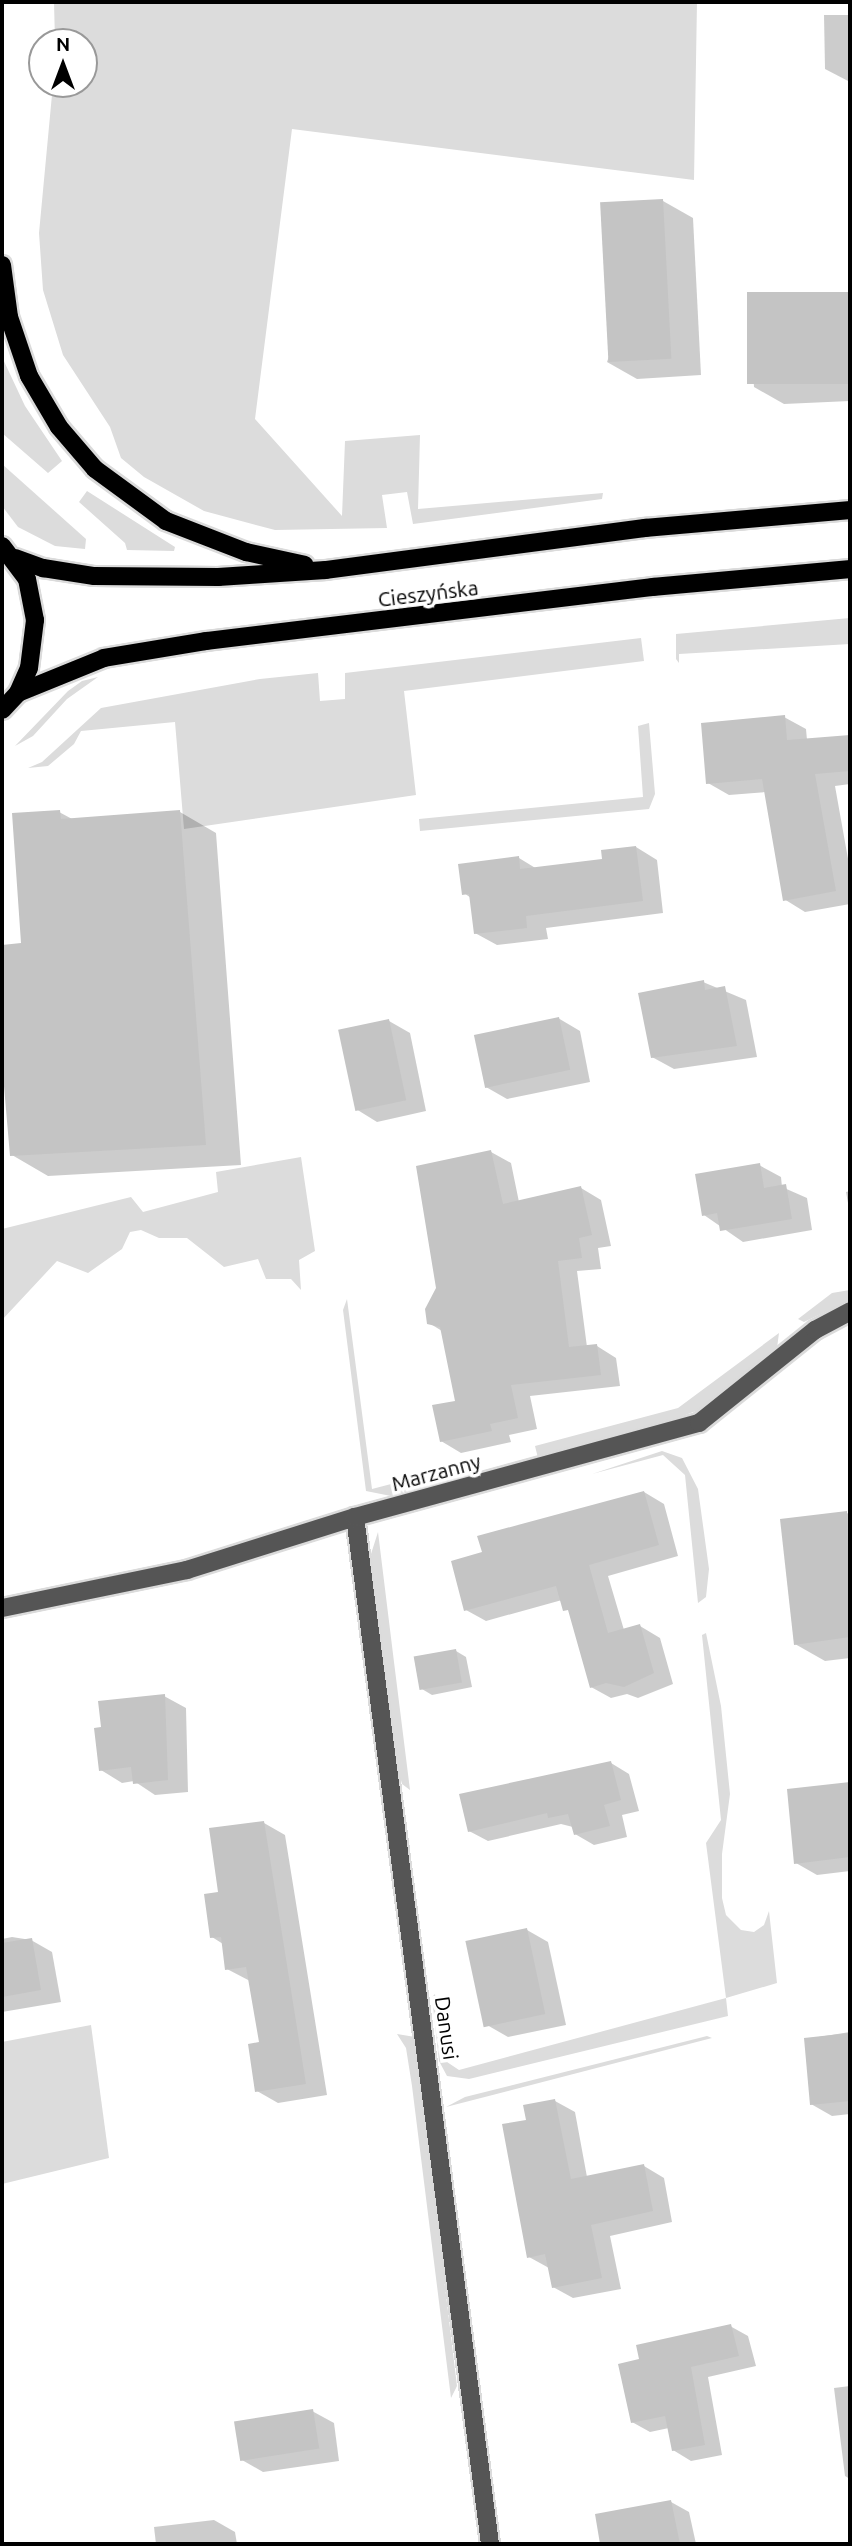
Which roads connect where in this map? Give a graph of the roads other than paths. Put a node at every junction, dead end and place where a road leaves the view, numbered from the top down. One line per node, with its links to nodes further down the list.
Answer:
1 (2, 265): 5 (main road)
2 (850, 510): 5 (main road, Cieszyńska)
3 (8, 552): 5 (main road, Cieszyńska); 6 (main road)
4 (850, 569): 6 (main road, Cieszyńska)
5 (326, 570)
6 (18, 693): 7 (main road)
7 (2, 710)
8 (850, 1311): 9 (street, Marzanny)
9 (355, 1517): 10 (street, Marzanny); 11 (street, Danusi)
10 (2, 1608)
11 (490, 2544)

